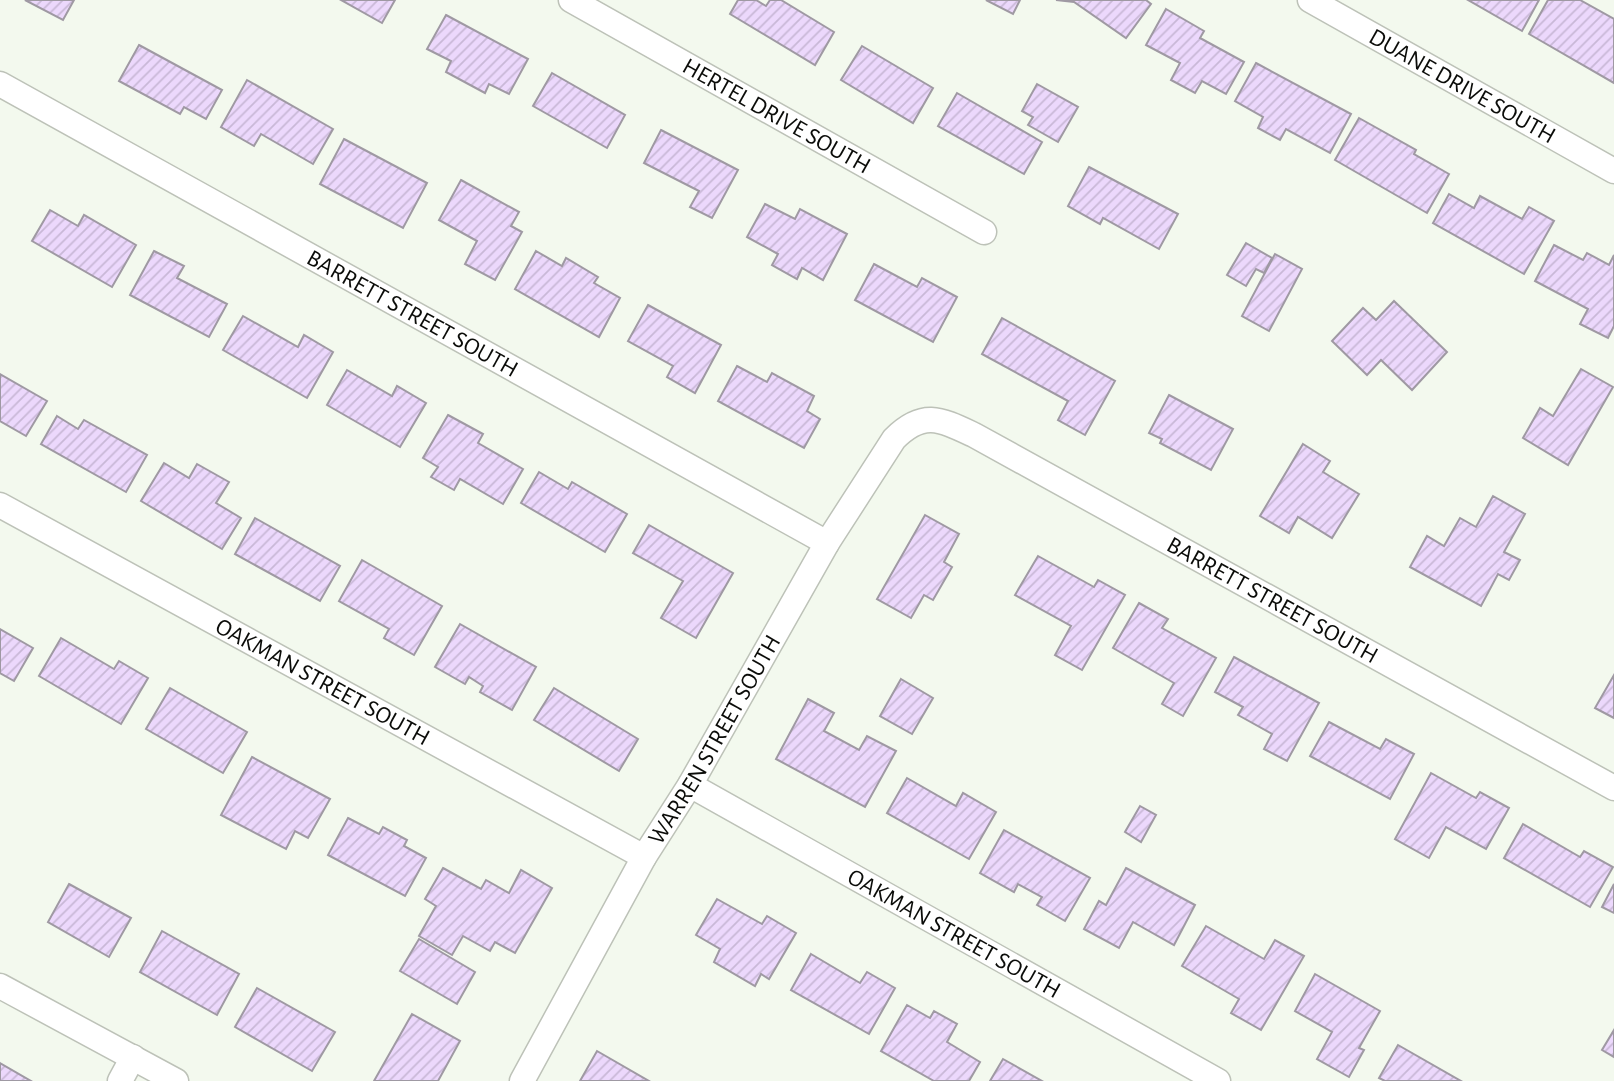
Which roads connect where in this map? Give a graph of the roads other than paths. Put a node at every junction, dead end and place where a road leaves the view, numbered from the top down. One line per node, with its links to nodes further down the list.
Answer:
1 (571, 0): 5 (street, HERTEL DRIVE SOUTH)
2 (1310, 0): 4 (street, DUANE DRIVE SOUTH)
3 (0, 84): 8 (street, BARRETT STREET SOUTH)
4 (1614, 171)
5 (984, 232)
6 (929, 418): 8 (street, WARREN STREET SOUTH); 10 (street, BARRETT STREET SOUTH)
7 (0, 505): 11 (street, OAKMAN STREET SOUTH)
8 (827, 544): 9 (street, WARREN STREET SOUTH)
9 (690, 785): 11 (street, WARREN STREET SOUTH); 17 (street, OAKMAN STREET SOUTH)
10 (1614, 788)
11 (644, 857): 16 (street, WARREN STREET SOUTH)
12 (0, 986): 13 (street)
13 (133, 1058): 14 (street); 15 (street)
14 (120, 1081)
15 (176, 1081)
16 (523, 1081)
17 (1218, 1081)

